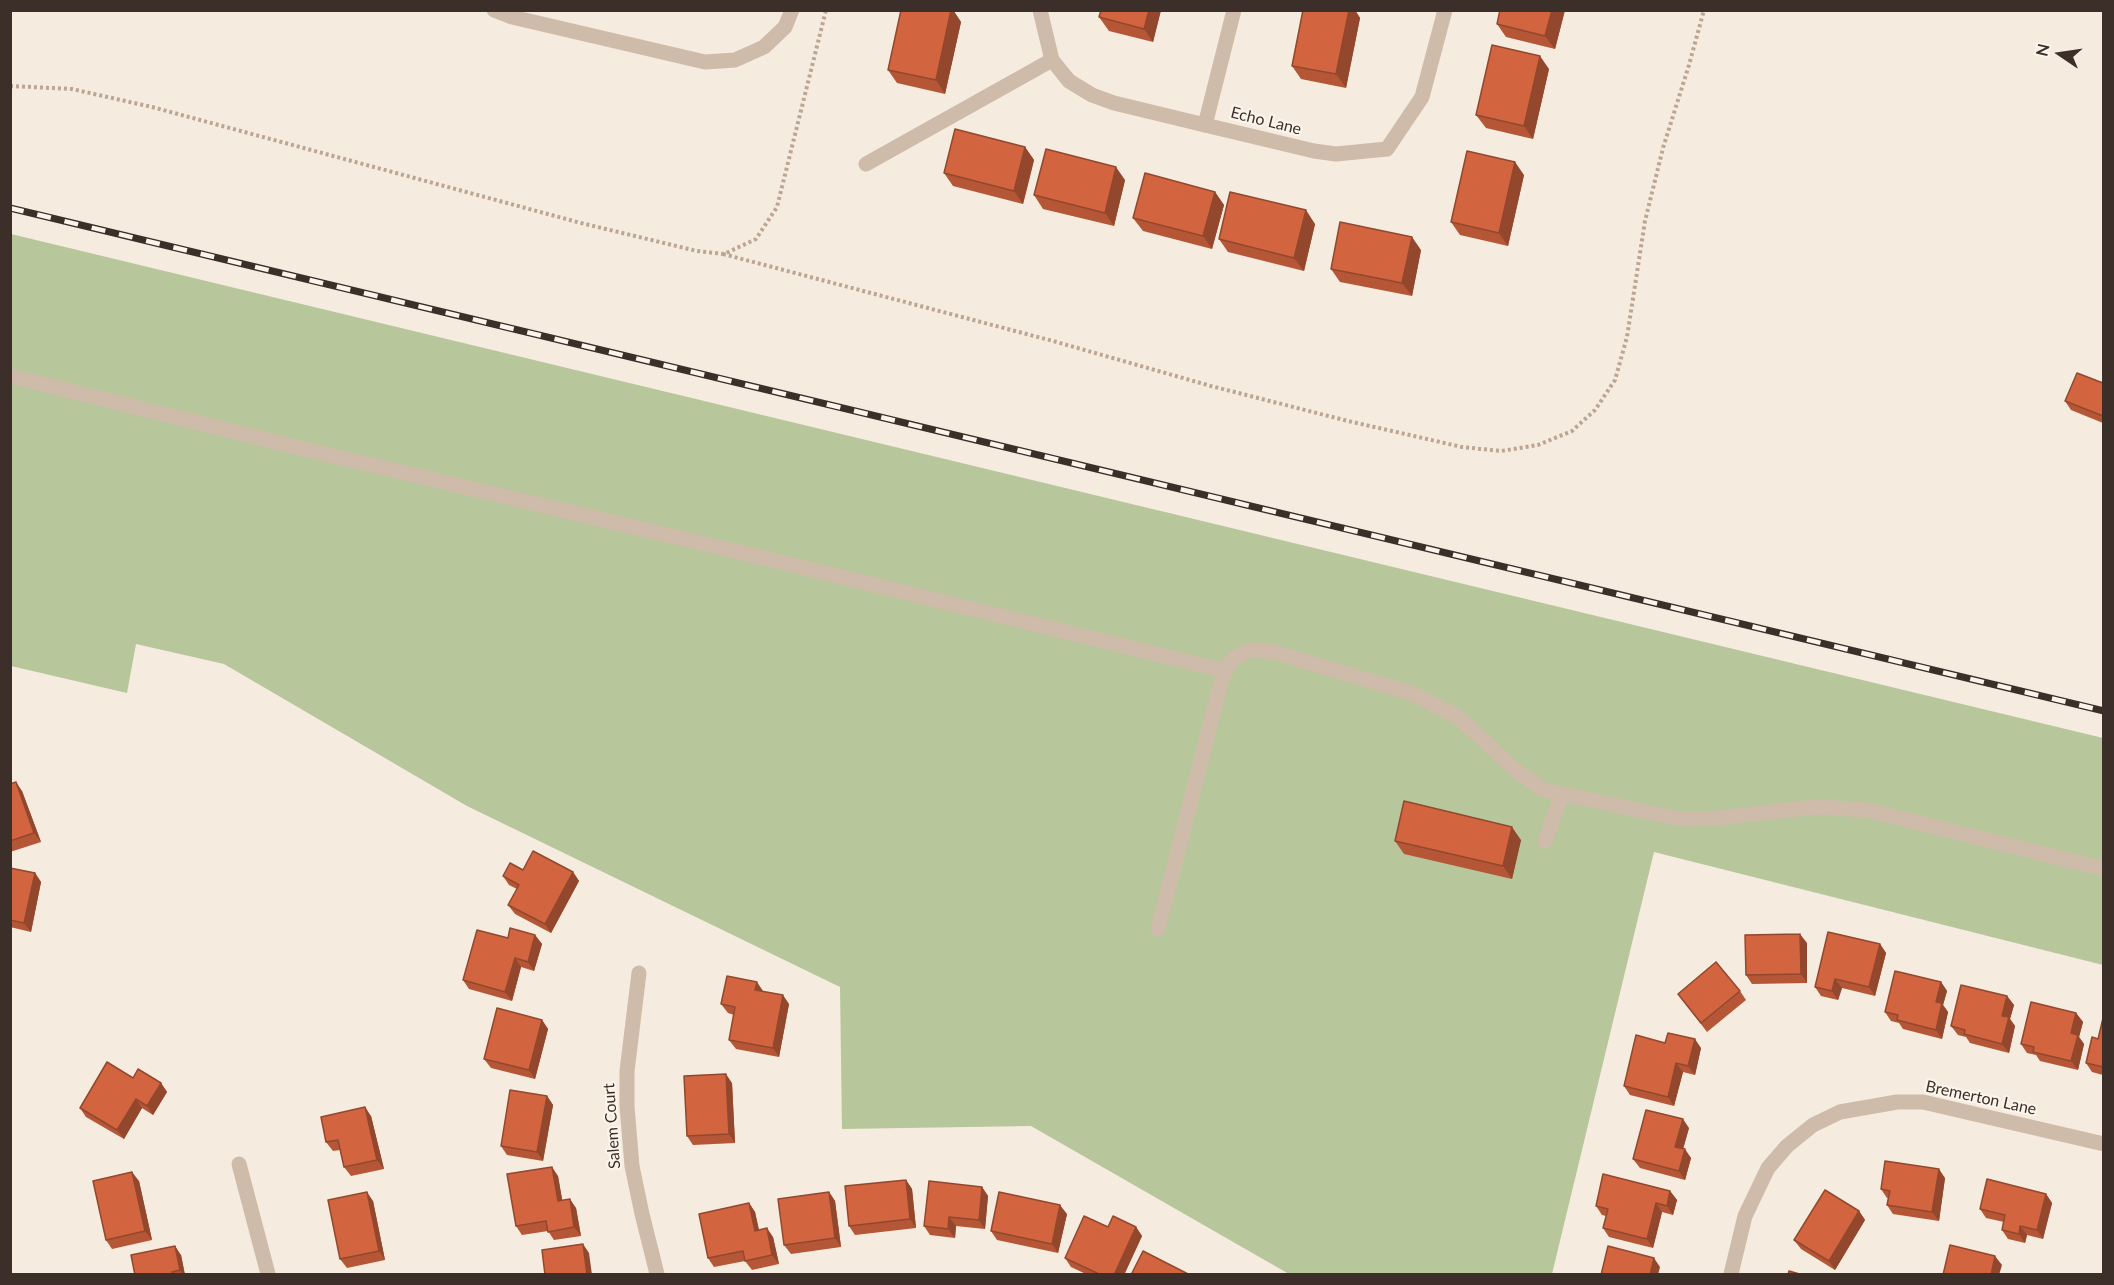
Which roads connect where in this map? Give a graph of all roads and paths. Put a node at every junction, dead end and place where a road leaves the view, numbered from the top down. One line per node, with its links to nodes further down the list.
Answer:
1 (494, 10): 2 (street)
2 (792, 10)
3 (826, 10): 12 (path)
4 (1040, 10): 8 (street, Echo Lane)
5 (1234, 10): 10 (street)
6 (1445, 10): 10 (street, Echo Lane)
7 (1704, 10): 12 (path)
8 (1052, 60): 10 (street, Echo Lane); 11 (street)
9 (10, 86): 12 (path)
10 (1205, 125)
11 (866, 164)
12 (723, 254)
13 (10, 376): 14 (street)
14 (1226, 671): 15 (street); 18 (street)
15 (1562, 794): 16 (street); 17 (street)
16 (1545, 841)
17 (2103, 869)
18 (1158, 929)
19 (639, 973): 23 (street, Salem Court)
20 (2103, 1144): 24 (street, Bremerton Lane)
21 (239, 1164): 22 (street)
22 (268, 1275)
23 (657, 1275)
24 (1731, 1275)

